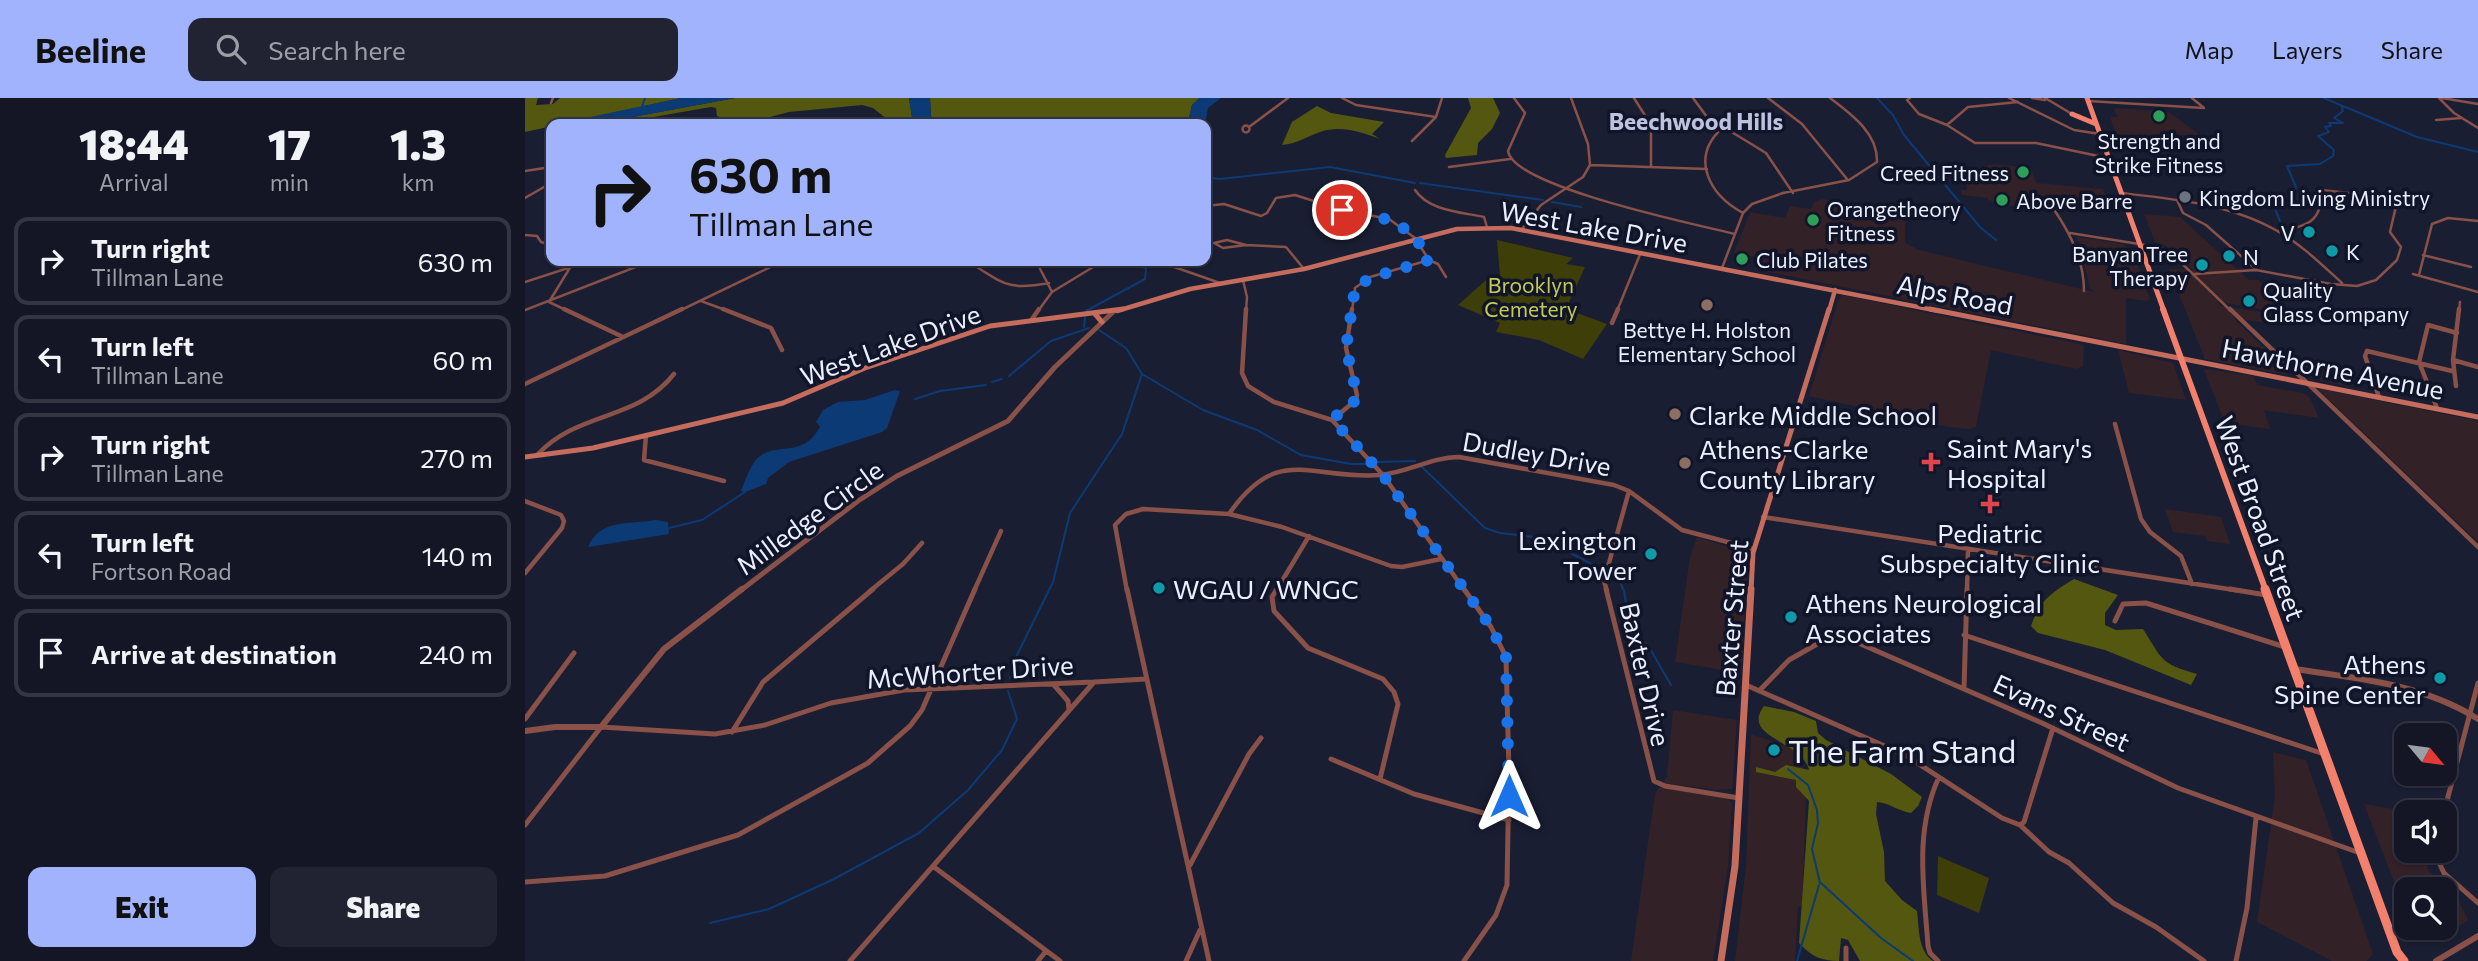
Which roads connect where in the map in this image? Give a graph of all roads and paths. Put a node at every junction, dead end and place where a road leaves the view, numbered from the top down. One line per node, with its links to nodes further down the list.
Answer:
1 (553, 98): 20 (street)
2 (1288, 98): 28 (street)
3 (1342, 98): 23 (street)
4 (1443, 98): 23 (street)
5 (1514, 98): 34 (street)
6 (1571, 98): 35 (street)
7 (1634, 98): 36 (street)
8 (1693, 98): 29 (street)
9 (1768, 98): 41 (street)
10 (1830, 98): 41 (street)
11 (1910, 98): 27 (street)
12 (2009, 98): 19 (street)
13 (2032, 98): 18 (street)
14 (2045, 98): 18 (street)
15 (2192, 98): 17 (street)
16 (2441, 98): 21 (street); 24 (street)
17 (2087, 99): 26 (main road, West Broad Street)
18 (2050, 101): 22 (street)
19 (2018, 102): 27 (street); 31 (street)
20 (551, 103)
21 (2478, 104)
22 (2072, 114): 26 (main road)
23 (1436, 117): 32 (street)
24 (2461, 118): 25 (street); 30 (street)
25 (2436, 120)
26 (2095, 121): 31 (main road, West Broad Street)
27 (1947, 125): 33 (street)
28 (1249, 127)
29 (1722, 128): 39 (street); 45 (street)
30 (2478, 128)
31 (2100, 134): 33 (main road, West Broad Street)
32 (1412, 141)
33 (2108, 158): 46 (main road, West Broad Street)
34 (1510, 159): 37 (street); 43 (street)
35 (1590, 165): 36 (street); 43 (street)
36 (1651, 166): 39 (street)
37 (1449, 167)
38 (546, 168): 40 (street)
39 (1707, 169): 51 (street)
40 (525, 171)
41 (1847, 179): 45 (street)
42 (546, 186): 47 (street)
43 (1565, 188): 54 (street); 57 (street)
44 (1415, 190): 53 (street)
45 (1793, 192): 51 (street)
46 (2121, 193): 48 (street); 61 (main road, West Broad Street)
47 (525, 198)
48 (2177, 200): 55 (street); 76 (street)
49 (1211, 206): 59 (street)
50 (2055, 211): 56 (street)
51 (1743, 213): 57 (street)
52 (2478, 221): 64 (street)
53 (1487, 227): 54 (main road, West Lake Drive); 59 (main road, West Lake Drive)
54 (1522, 229): 63 (main road, West Lake Drive)
55 (2278, 231): 85 (street); 85 (street)
56 (2070, 233): 61 (street); 87 (street)
57 (1735, 234): 74 (street)
58 (525, 235): 60 (street)
59 (1415, 238): 65 (street); 75 (main road, West Lake Drive)
60 (546, 244)
61 (2140, 244): 77 (street); 102 (main road, West Broad Street)
62 (1246, 245): 62 (street); 75 (street)
63 (1641, 252): 74 (main road, West Lake Drive); 98 (street)
64 (2423, 255): 73 (street); 79 (street)
65 (1429, 260): 80 (street); 114 (street)
66 (639, 266): 91 (street)
67 (975, 266): 83 (street)
68 (1039, 266): 83 (street)
69 (1095, 266): 88 (street)
70 (1171, 266): 84 (street)
71 (571, 267): 82 (street); 91 (street)
72 (771, 267): 90 (street)
73 (2471, 267)
74 (1722, 268): 86 (main road, Alps Road)
75 (1304, 269): 81 (main road, West Lake Drive)
76 (2257, 270): 77 (street); 85 (street)
77 (2194, 274): 108 (street)
78 (2413, 274): 79 (street)
79 (2419, 275): 89 (street)
80 (1446, 277)
81 (1243, 280): 84 (main road, West Lake Drive); 114 (street)
82 (525, 282)
83 (1049, 283): 88 (street)
84 (1220, 283): 94 (main road, West Lake Drive)
85 (2343, 284)
86 (1835, 290): 102 (main road, Alps Road); 124 (main road, Baxter Street)
87 (2084, 291)
88 (1052, 292): 96 (street)
89 (2478, 292)
90 (701, 300): 100 (street); 101 (street)
91 (549, 302): 93 (street); 100 (street)
92 (2460, 302): 99 (street)
93 (525, 310)
94 (1113, 312): 95 (main road, West Lake Drive); 97 (street, Milledge Circle)
95 (1095, 314): 96 (main road, West Lake Drive); 97 (main road)
96 (1032, 319): 116 (main road, West Lake Drive)
97 (1102, 322): 152 (street, Milledge Circle)
98 (1612, 323)
99 (2457, 332): 103 (street); 104 (street)
100 (621, 336): 109 (street)
101 (782, 350)
102 (2181, 358): 108 (main road, Hawthorne Avenue); 134 (main road, West Broad Street)
103 (2453, 360): 105 (street); 106 (street)
104 (2419, 362): 106 (street); 111 (street); 112 (street)
105 (2478, 367)
106 (2452, 371): 110 (street)
107 (674, 374): 117 (street)
108 (2305, 382): 111 (main road, Hawthorne Avenue); 128 (street)
109 (525, 384)
110 (2456, 386)
111 (2379, 397): 112 (main road, Hawthorne Avenue)
112 (2437, 408): 113 (main road, Hawthorne Avenue)
113 (2478, 416)
114 (1332, 419): 119 (street)
115 (2115, 424): 133 (street)
116 (646, 435): 117 (main road, West Lake Drive); 120 (street)
117 (537, 455): 118 (main road, West Lake Drive)
118 (525, 457)
119 (1383, 475): 121 (street, Dudley Drive); 123 (street); 131 (street)
120 (724, 481)
121 (1629, 491): 129 (street, Dudley Drive); 161 (street, Baxter Drive)
122 (525, 501): 132 (street)
123 (1229, 514): 126 (street); 140 (street)
124 (1763, 517): 129 (main road, Baxter Street); 130 (street)
125 (1001, 531): 147 (street)
126 (1309, 536): 131 (street); 160 (street)
127 (922, 543): 155 (street)
128 (2478, 547)
129 (1754, 549): 144 (main road, Baxter Street)
130 (1968, 550): 133 (street); 136 (street)
131 (1441, 559): 164 (street)
132 (525, 573)
133 (2192, 584): 134 (street)
134 (2267, 596): 137 (main road, West Broad Street)
135 (2115, 621): 137 (street)
136 (1964, 635): 145 (street); 157 (street)
137 (2286, 648): 139 (main road, West Broad Street)
138 (574, 653): 150 (street)
139 (2293, 668): 149 (street); 157 (main road, West Broad Street)
140 (1146, 679): 141 (street, McWhorter Drive); 169 (street)
141 (1094, 682): 143 (street, McWhorter Drive); 148 (street, McWhorter Drive)
142 (2478, 683): 149 (street)
143 (1052, 684): 147 (street, McWhorter Drive); 148 (street)
144 (1745, 684): 146 (street); 161 (main road, Baxter Street)
145 (1964, 688): 146 (street, Evans Street); 153 (street, Evans Street)
146 (1761, 689): 159 (street)
147 (930, 690): 155 (street, McWhorter Drive); 171 (street)
148 (1070, 710): 170 (street, McWhorter Drive)
149 (2470, 713): 151 (street); 162 (street)
150 (525, 719)
151 (2478, 719)
152 (601, 727): 154 (street); 155 (street, McWhorter Drive); 165 (street)
153 (2053, 728): 163 (street, Evans Street); 166 (street)
154 (525, 731)
155 (732, 733)
156 (1261, 738): 169 (street)
157 (2325, 754): 167 (main road, West Broad Street)
158 (1331, 759): 160 (street)
159 (1939, 777): 166 (street); 186 (street)
160 (1380, 779): 164 (street)
161 (1739, 797): 184 (main road, Baxter Street)
162 (2447, 800)
163 (2256, 818): 167 (street, Evans Street); 188 (street)
164 (1509, 820): 183 (street)
165 (525, 825)
166 (2020, 825): 187 (street)
167 (2361, 853): 177 (main road, West Broad Street)
168 (2437, 863): 172 (street)
169 (1189, 866): 173 (street)
170 (934, 867): 176 (street); 178 (street, McWhorter Drive)
171 (525, 883)
172 (2478, 903)
173 (1201, 928): 181 (street); 182 (street)
174 (2478, 936): 190 (street)
175 (1846, 947): 185 (street)
176 (1046, 951): 179 (street); 180 (street)
177 (2397, 956): 189 (main road, West Broad Street)
178 (850, 961)
179 (1038, 961)
180 (1060, 961)
181 (1186, 961)
182 (1209, 961)
183 (1464, 961)
184 (1721, 961)
185 (1846, 961)
186 (1938, 961)
187 (2204, 961)
188 (2236, 961)
189 (2404, 961)
190 (2436, 961)

